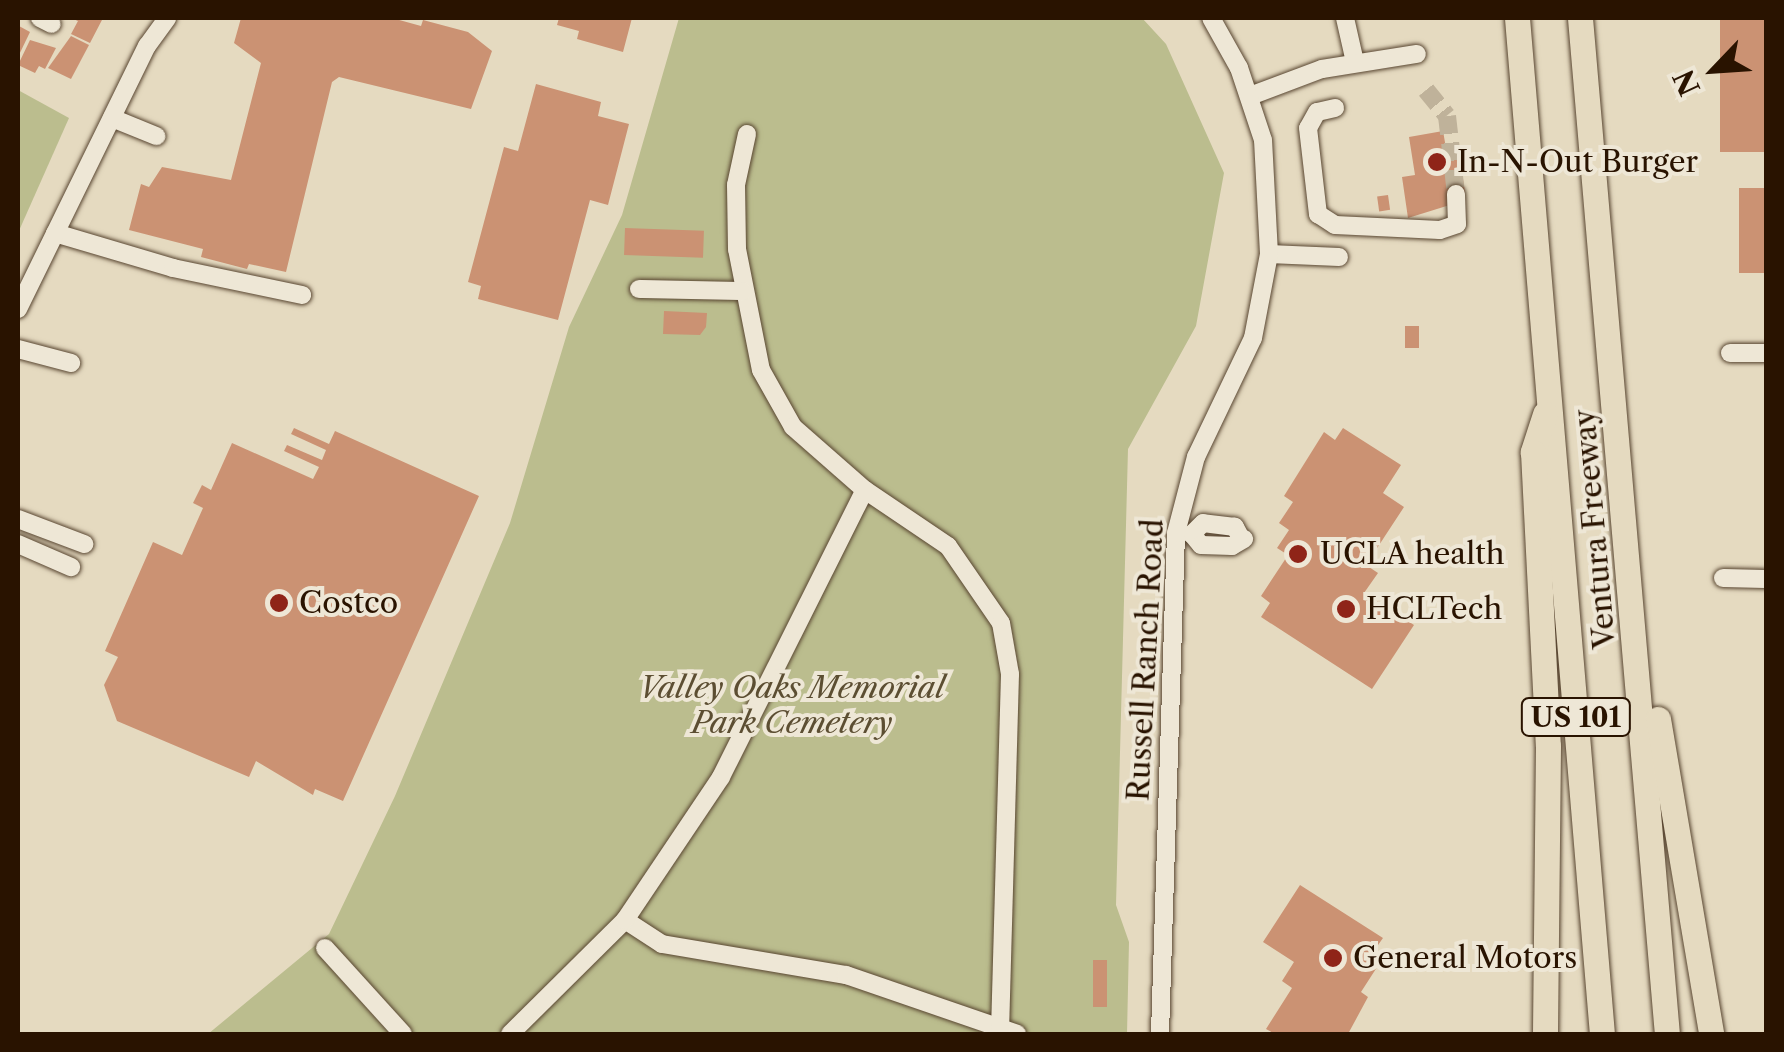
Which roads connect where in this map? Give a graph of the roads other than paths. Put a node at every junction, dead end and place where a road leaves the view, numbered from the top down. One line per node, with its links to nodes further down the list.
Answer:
1 (1211, 18): 8 (street, Russell Ranch Road)
2 (1345, 18): 7 (street)
3 (1517, 18): 25 (highway, Ventura Freeway / US 101)
4 (1580, 18): 32 (highway, Ventura Freeway / US 101)
5 (163, 19): 10 (street)
6 (1417, 54): 7 (street)
7 (1356, 62): 8 (street)
8 (1250, 96): 15 (street, Russell Ranch Road)
9 (1335, 108): 13 (street)
10 (112, 118): 12 (street); 14 (street)
11 (747, 134): 18 (street)
12 (156, 136)
13 (1456, 194)
14 (55, 233): 19 (street); 20 (street)
15 (1269, 254): 16 (street); 28 (street, Russell Ranch Road)
16 (1339, 257)
17 (640, 288): 18 (street)
18 (742, 291): 26 (street)
19 (302, 295)
20 (20, 299)
21 (18, 349): 24 (street)
22 (1730, 353): 23 (street)
23 (1766, 353)
24 (71, 363)
25 (1549, 400): 42 (highway); 43 (highway, Ventura Freeway / US 101)
26 (865, 490): 36 (street); 38 (street)
27 (18, 519): 31 (street)
28 (1184, 533): 29 (street); 41 (street, Russell Ranch Road)
29 (1243, 538)
30 (18, 544): 33 (street)
31 (84, 544)
32 (1632, 565): 44 (highway, Ventura Freeway / US 101); 45 (highway)
33 (71, 567)
34 (1724, 578): 35 (street)
35 (1766, 579)
36 (625, 920): 38 (street); 40 (street)
37 (326, 948): 39 (street)
38 (1006, 1032)
39 (403, 1034)
40 (510, 1034)
41 (1160, 1034)
42 (1545, 1034)
43 (1602, 1034)
44 (1667, 1034)
45 (1712, 1034)

